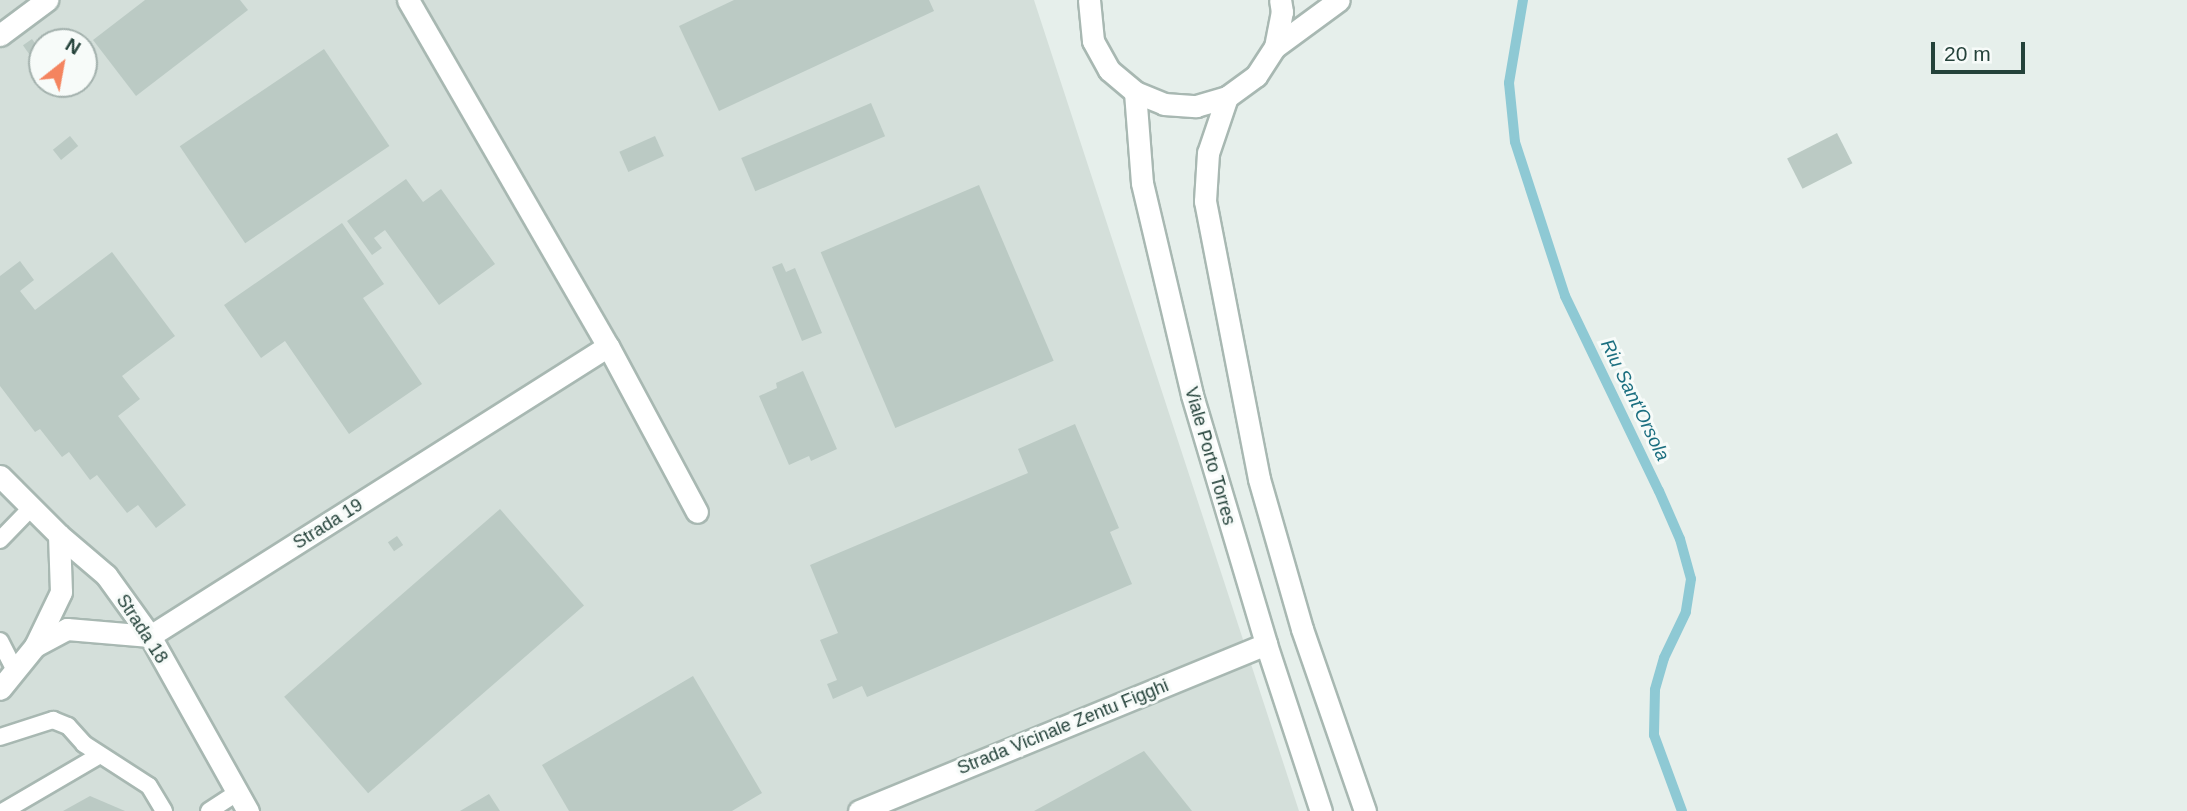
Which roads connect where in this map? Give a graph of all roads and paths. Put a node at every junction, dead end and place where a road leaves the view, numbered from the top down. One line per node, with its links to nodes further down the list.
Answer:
1 (47, 0): 6 (street)
2 (408, 0): 10 (street)
3 (1089, 0): 8 (street)
4 (1280, 0): 7 (street)
5 (1339, 0): 7 (street)
6 (0, 35)
7 (1275, 47): 9 (street)
8 (1135, 92): 9 (street); 18 (street, Viale Porto Torres)
9 (1227, 97): 30 (street)
10 (608, 346): 13 (street); 16 (street, Strada 19)
11 (0, 476): 12 (street, Strada 18)
12 (33, 506): 14 (street, Strada 18); 15 (lane)
13 (697, 512)
14 (60, 535): 16 (street, Strada 18); 19 (street)
15 (0, 540)
16 (150, 636): 19 (street); 24 (street, Strada 18)
17 (0, 641): 20 (lane)
18 (1266, 644): 28 (street, Strada Vicinale Zentu Figghi); 29 (street, Viale Porto Torres)
19 (35, 646): 20 (street)
20 (15, 670): 21 (street)
21 (0, 689)
22 (0, 737): 23 (lane)
23 (100, 755): 25 (lane); 26 (lane)
24 (243, 802): 27 (lane)
25 (4, 811)
26 (164, 811)
27 (209, 811)
28 (859, 811)
29 (1321, 811)
30 (1365, 811)

